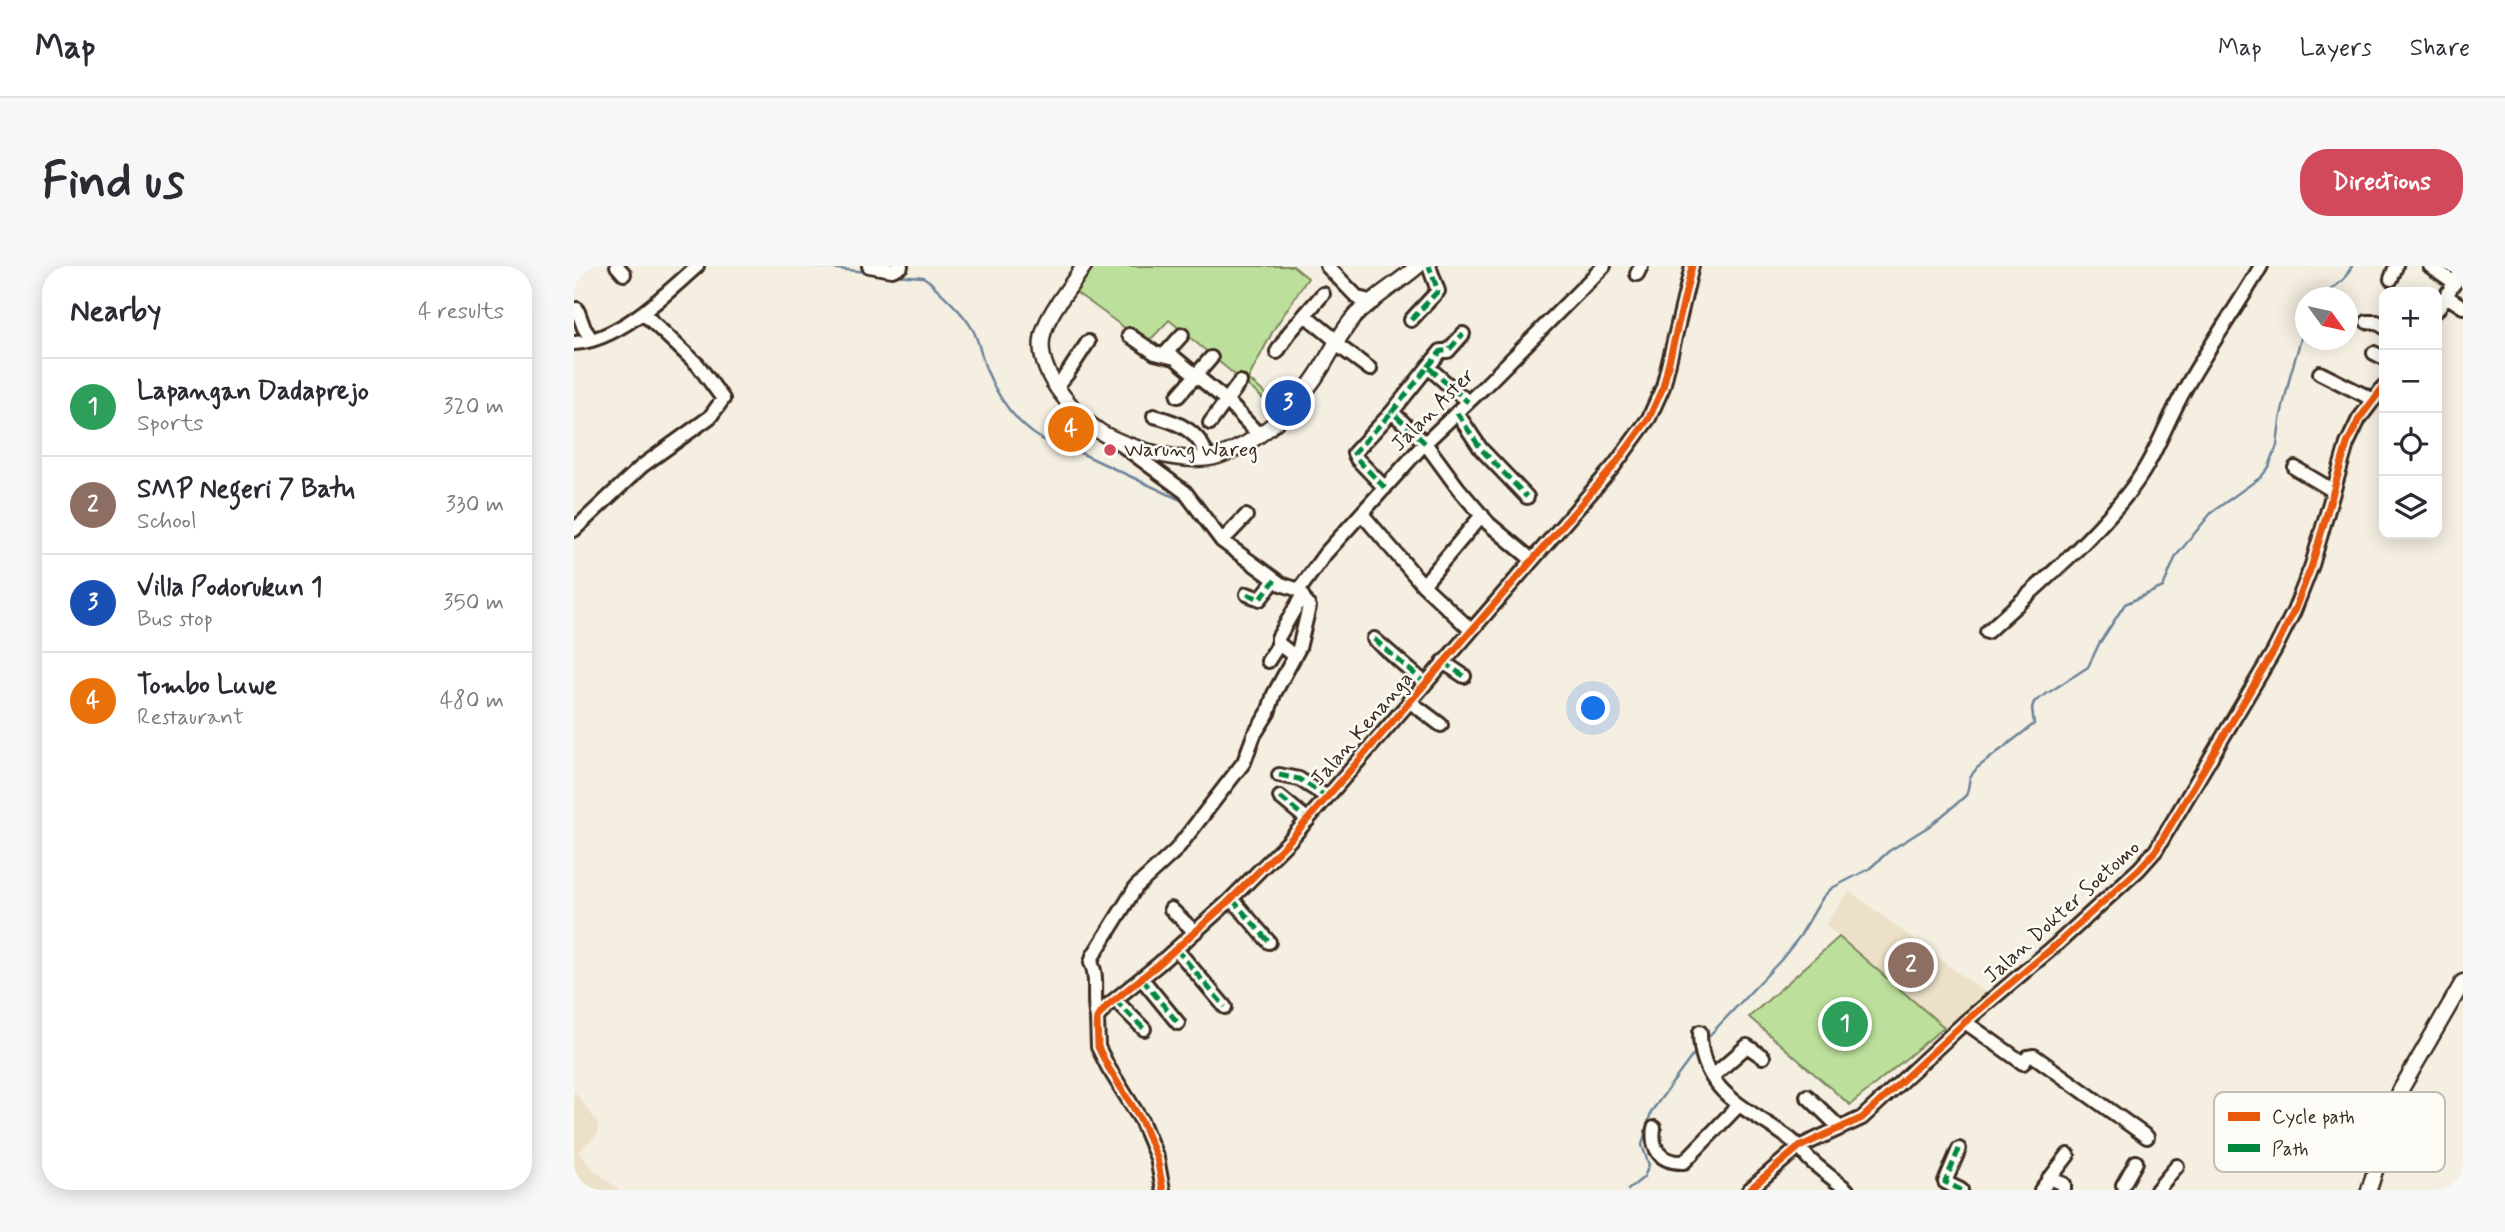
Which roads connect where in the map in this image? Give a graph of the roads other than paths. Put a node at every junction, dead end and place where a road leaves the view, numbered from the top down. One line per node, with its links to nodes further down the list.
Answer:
1 (697, 266): 23 (street)
2 (869, 266): 3 (street)
3 (901, 266)
4 (1084, 266): 44 (main road)
5 (1329, 266): 18 (street)
6 (1419, 266): 19 (main road)
7 (1429, 266): 26 (street)
8 (1604, 266): 49 (street, Jalan Aster)
9 (1692, 266): 67 (street, Jalan Kenanga)
10 (2261, 266): 73 (street)
11 (2396, 266): 14 (street)
12 (2430, 266): 15 (street)
13 (2463, 269): 15 (street)
14 (2391, 279)
15 (2455, 283): 17 (street)
16 (1323, 294): 25 (street)
17 (2446, 296): 20 (street); 21 (street)
18 (1358, 298): 19 (street); 24 (street)
19 (1373, 302): 24 (main road)
20 (2442, 302)
21 (2463, 307)
22 (577, 309): 32 (street)
23 (643, 313): 32 (street); 65 (street)
24 (1357, 314): 34 (main road)
25 (1305, 315): 34 (street); 36 (street)
26 (1411, 320)
27 (2367, 322): 28 (street)
28 (2379, 323)
29 (1463, 334): 39 (street)
30 (1129, 335): 37 (street)
31 (1182, 335): 37 (street)
32 (592, 340): 35 (street)
33 (1088, 342): 44 (street)
34 (1337, 343): 40 (street); 54 (main road)
35 (574, 344)
36 (1277, 352)
37 (1164, 355): 42 (street)
38 (1211, 358): 42 (street)
39 (1428, 367): 49 (street); 50 (street)
40 (1370, 369)
41 (2320, 373): 47 (street)
42 (1196, 376): 46 (street); 48 (street)
43 (1240, 383): 48 (street)
44 (1056, 387): 55 (main road)
45 (2379, 393): 47 (street, Jalan Dokter Soetomo)
46 (1178, 396)
47 (2374, 400): 60 (street, Jalan Dokter Soetomo)
48 (1227, 401): 53 (street); 54 (street)
49 (1468, 402): 51 (street, Jalan Aster)
50 (1392, 412): 56 (street); 59 (street)
51 (1457, 413): 56 (street, Jalan Aster); 61 (street)
52 (1154, 416): 57 (street)
53 (1210, 423)
54 (1259, 435): 57 (main road)
55 (1119, 443): 57 (main road); 66 (street)
56 (1426, 443): 59 (street, Jalan Aster); 63 (street)
57 (1207, 458)
58 (2295, 468): 60 (street)
59 (1385, 488): 62 (street, Jalan Aster)
60 (2332, 490): 97 (street, Jalan Dokter Soetomo)
61 (1527, 497)
62 (1362, 514): 69 (street); 70 (street, Jalan Aster)
63 (1482, 515): 67 (street); 69 (street)
64 (1246, 516): 66 (street)
65 (574, 530)
66 (1222, 541): 68 (street)
67 (1531, 559): 72 (street, Jalan Kenanga)
68 (1275, 580): 70 (street); 71 (street)
69 (1423, 585): 72 (street)
70 (1301, 593): 75 (street, Jalan Aster); 76 (street)
71 (1247, 594)
72 (1471, 630): 78 (street, Jalan Kenanga)
73 (1987, 632)
74 (1374, 639): 80 (street)
75 (1279, 643): 76 (street); 77 (street, Jalan Aster)
76 (1294, 656): 96 (street)
77 (1268, 662)
78 (1443, 662): 79 (street); 80 (street, Jalan Kenanga)
79 (1464, 676)
80 (1425, 683): 81 (street, Jalan Kenanga)
81 (1409, 701): 82 (street); 85 (street, Jalan Kenanga)
82 (1441, 725)
83 (1279, 775): 85 (street)
84 (1280, 797): 86 (street)
85 (1327, 797): 86 (street, Jalan Kenanga)
86 (1308, 820): 87 (street, Jalan Kenanga)
87 (1232, 899): 89 (street, Jalan Kenanga); 90 (street)
88 (1171, 909): 89 (street)
89 (1195, 932): 91 (street, Jalan Kenanga)
90 (1269, 942)
91 (1176, 949): 92 (street, Jalan Kenanga); 95 (street)
92 (1142, 979): 94 (street, Jalan Kenanga); 98 (street)
93 (2463, 982): 103 (main road)
94 (1115, 1000): 96 (street, Jalan Kenanga); 99 (street)
95 (1225, 1007)
96 (1097, 1018): 117 (street)
97 (1965, 1022): 107 (street, Jalan Dokter Soetomo); 108 (street)
98 (1178, 1023)
99 (1144, 1029)
100 (1701, 1041): 102 (street)
101 (1763, 1057): 102 (street)
102 (1713, 1076): 105 (street)
103 (2401, 1092)
104 (1807, 1096): 107 (street)
105 (1738, 1106): 106 (street); 109 (street)
106 (1654, 1128)
107 (1840, 1128): 109 (street, Jalan Dokter Soetomo)
108 (2147, 1137)
109 (1799, 1147): 118 (street, Jalan Dokter Soetomo); 119 (street)
110 (1958, 1149): 120 (street)
111 (2068, 1155): 115 (street)
112 (2136, 1162): 116 (street)
113 (2177, 1166): 123 (street)
114 (2374, 1172): 124 (main road)
115 (2049, 1178): 121 (street); 122 (street)
116 (2125, 1188)
117 (1163, 1190)
118 (1749, 1190)
119 (1847, 1190)
120 (1961, 1190)
121 (2041, 1190)
122 (2064, 1190)
123 (2157, 1190)
124 (2369, 1190)

